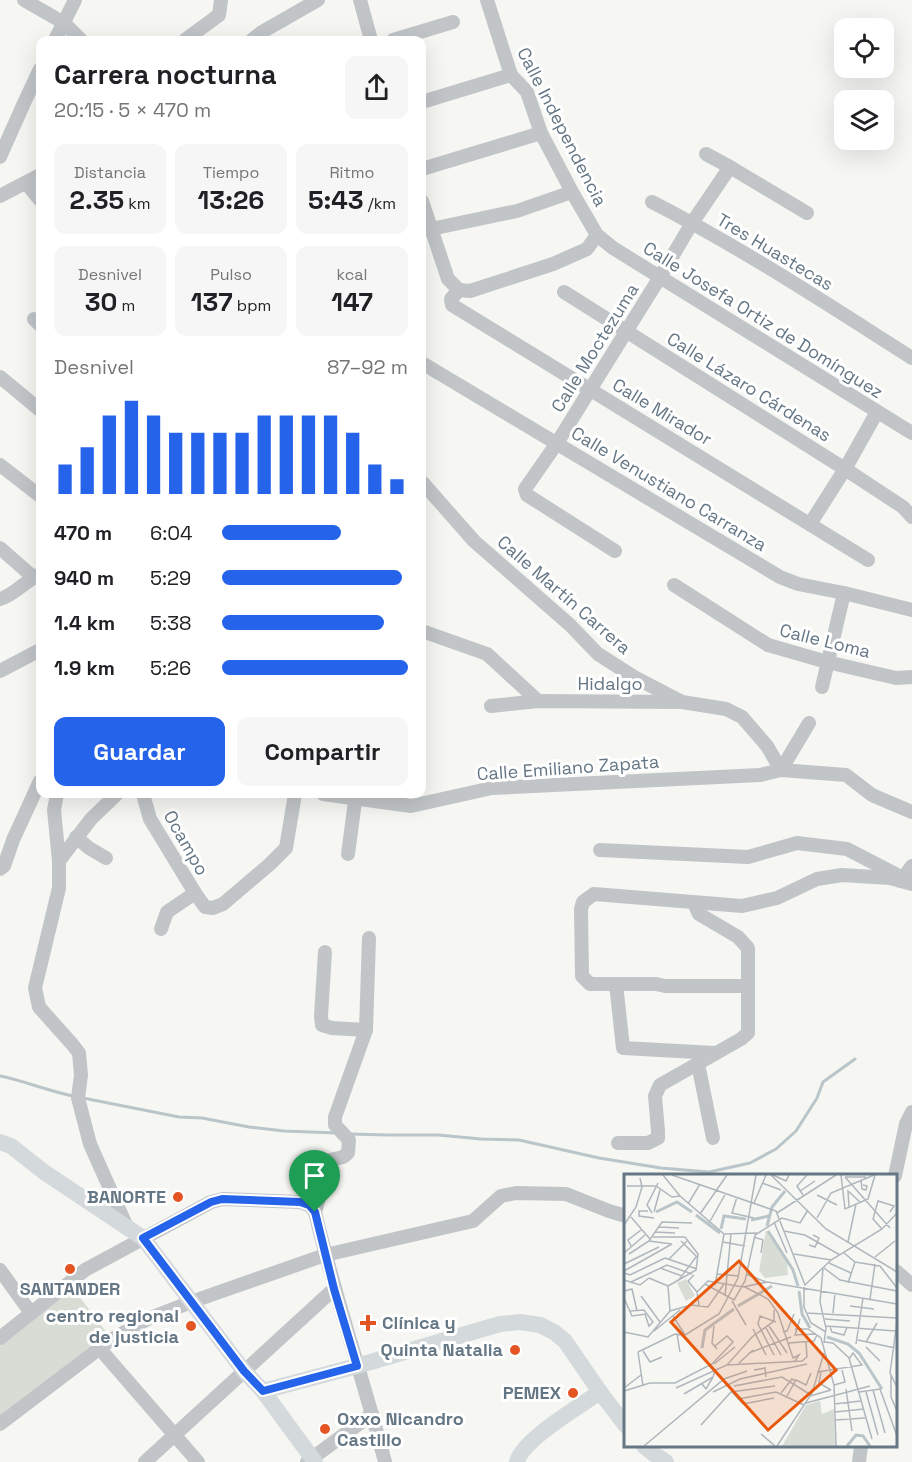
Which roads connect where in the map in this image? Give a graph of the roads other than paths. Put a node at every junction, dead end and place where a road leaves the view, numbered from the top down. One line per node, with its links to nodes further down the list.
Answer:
1 (24, 0): 8 (street)
2 (75, 0): 8 (street)
3 (221, 0): 11 (street)
4 (318, 0): 12 (street)
5 (360, 0): 13 (street)
6 (487, 0): 15 (street, Calle Independencia)
7 (453, 22): 14 (street)
8 (64, 23): 9 (street); 10 (street)
9 (57, 36)
10 (77, 36)
11 (190, 36)
12 (257, 36)
13 (370, 36)
14 (406, 36)
15 (512, 75): 17 (street); 18 (street, Calle Independencia)
16 (36, 78): 20 (street)
17 (426, 101)
18 (541, 133): 22 (street); 25 (street, Calle Independencia)
19 (706, 154): 21 (street)
20 (0, 157)
21 (730, 166): 29 (street); 30 (street, Tres Huastecas)
22 (426, 168)
23 (36, 177): 24 (street)
24 (26, 183): 26 (street); 27 (street)
25 (572, 192): 31 (street); 32 (street, Calle Independencia)
26 (36, 195)
27 (0, 196)
28 (652, 202): 30 (street)
29 (807, 213)
30 (692, 223): 33 (street, Calle Moctezuma); 37 (street, Tres Huastecas)
31 (426, 229): 34 (street)
32 (597, 235): 33 (street, Calle Josefa Ortiz de Domínguez); 34 (street)
33 (660, 277): 36 (street, Calle Moctezuma); 42 (street, Calle Josefa Ortiz de Domínguez)
34 (459, 290): 40 (street, Calle Mirador)
35 (564, 292): 36 (street, Calle Lázaro Cárdenas)
36 (626, 332): 40 (street, Calle Moctezuma); 46 (street, Calle Lázaro Cárdenas)
37 (912, 358)
38 (426, 365): 44 (street, Calle Venustiano Carranza)
39 (0, 377): 41 (street)
40 (590, 390): 44 (street, Calle Moctezuma); 50 (street, Calle Mirador)
41 (36, 403)
42 (878, 412): 43 (street, Calle Josefa Ortiz de Domínguez); 46 (street)
43 (912, 433)
44 (557, 443): 52 (street, Calle Moctezuma); 57 (street, Calle Venustiano Carranza)
45 (0, 465): 48 (street)
46 (845, 469): 49 (street, Calle Lázaro Cárdenas); 50 (street)
47 (426, 487): 67 (street, Calle Martín Carrera)
48 (36, 493)
49 (912, 517)
50 (810, 524): 53 (street, Calle Mirador)
51 (0, 548): 54 (street)
52 (615, 551)
53 (868, 560)
54 (36, 574)
55 (36, 576): 58 (street)
56 (674, 585): 62 (street, Calle Loma)
57 (844, 593): 59 (street, Calle Venustiano Carranza); 62 (street)
58 (0, 599)
59 (912, 610)
60 (426, 637): 66 (street)
61 (36, 652): 63 (street)
62 (827, 662): 64 (street, Calle Loma); 65 (street)
63 (0, 671)
64 (912, 677)
65 (822, 687)
66 (538, 701): 67 (street, Hidalgo); 68 (street, Hidalgo)
67 (682, 702): 70 (street, Calle Martín Carrera)
68 (491, 706)
69 (809, 723): 70 (street)
70 (781, 770): 78 (street, Calle Emiliano Zapata); 79 (street, Calle Emiliano Zapata)
71 (36, 789): 86 (street)
72 (912, 796): 79 (street)
73 (56, 798): 84 (street)
74 (113, 798): 80 (street)
75 (144, 798): 88 (street, Ocampo)
76 (294, 798): 88 (street, Ocampo)
77 (356, 798): 82 (street)
78 (367, 798)
79 (908, 811)
80 (76, 837): 83 (street); 84 (street)
81 (600, 850): 87 (street)
82 (348, 855)
83 (106, 858)
84 (59, 861): 105 (street)
85 (912, 866): 87 (street)
86 (0, 869)
87 (907, 882): 89 (street)
88 (195, 893): 90 (street)
89 (694, 903): 93 (street); 94 (street)
90 (161, 929)
91 (369, 938): 95 (street)
92 (325, 952): 95 (street)
93 (616, 984): 94 (street); 96 (street)
94 (748, 986): 96 (street)
95 (366, 1030): 103 (street)
96 (717, 1053): 97 (street)
97 (698, 1064): 99 (street); 101 (street)
98 (912, 1112): 102 (street)
99 (713, 1138)
100 (0, 1142): 105 (main road)
101 (618, 1143)
102 (895, 1174)
103 (312, 1209): 106 (street); 107 (street)
104 (624, 1215): 107 (street)
105 (127, 1227): 106 (main road)
106 (143, 1238): 112 (main road); 113 (street)
107 (325, 1255): 111 (street); 112 (street)
108 (0, 1270): 113 (street)
109 (897, 1272): 110 (street)
110 (912, 1285)
111 (334, 1289): 116 (street); 117 (street)
112 (191, 1302): 115 (street); 117 (main road)
113 (31, 1313): 114 (street)
114 (0, 1338)
115 (100, 1348): 122 (street); 123 (street)
116 (357, 1366): 118 (main road); 119 (main road); 120 (street)
117 (244, 1371): 118 (main road); 123 (street)
118 (263, 1391): 126 (main road)
119 (600, 1392): 121 (main road); 130 (main road)
120 (372, 1414): 126 (street); 129 (street)
121 (624, 1423)
122 (0, 1424)
123 (175, 1435): 127 (street); 128 (street)
124 (645, 1447): 131 (main road)
125 (861, 1447): 132 (street)
126 (312, 1461)
127 (145, 1462)
128 (198, 1462)
129 (385, 1462)
130 (517, 1462)
131 (666, 1462)
132 (859, 1462)

